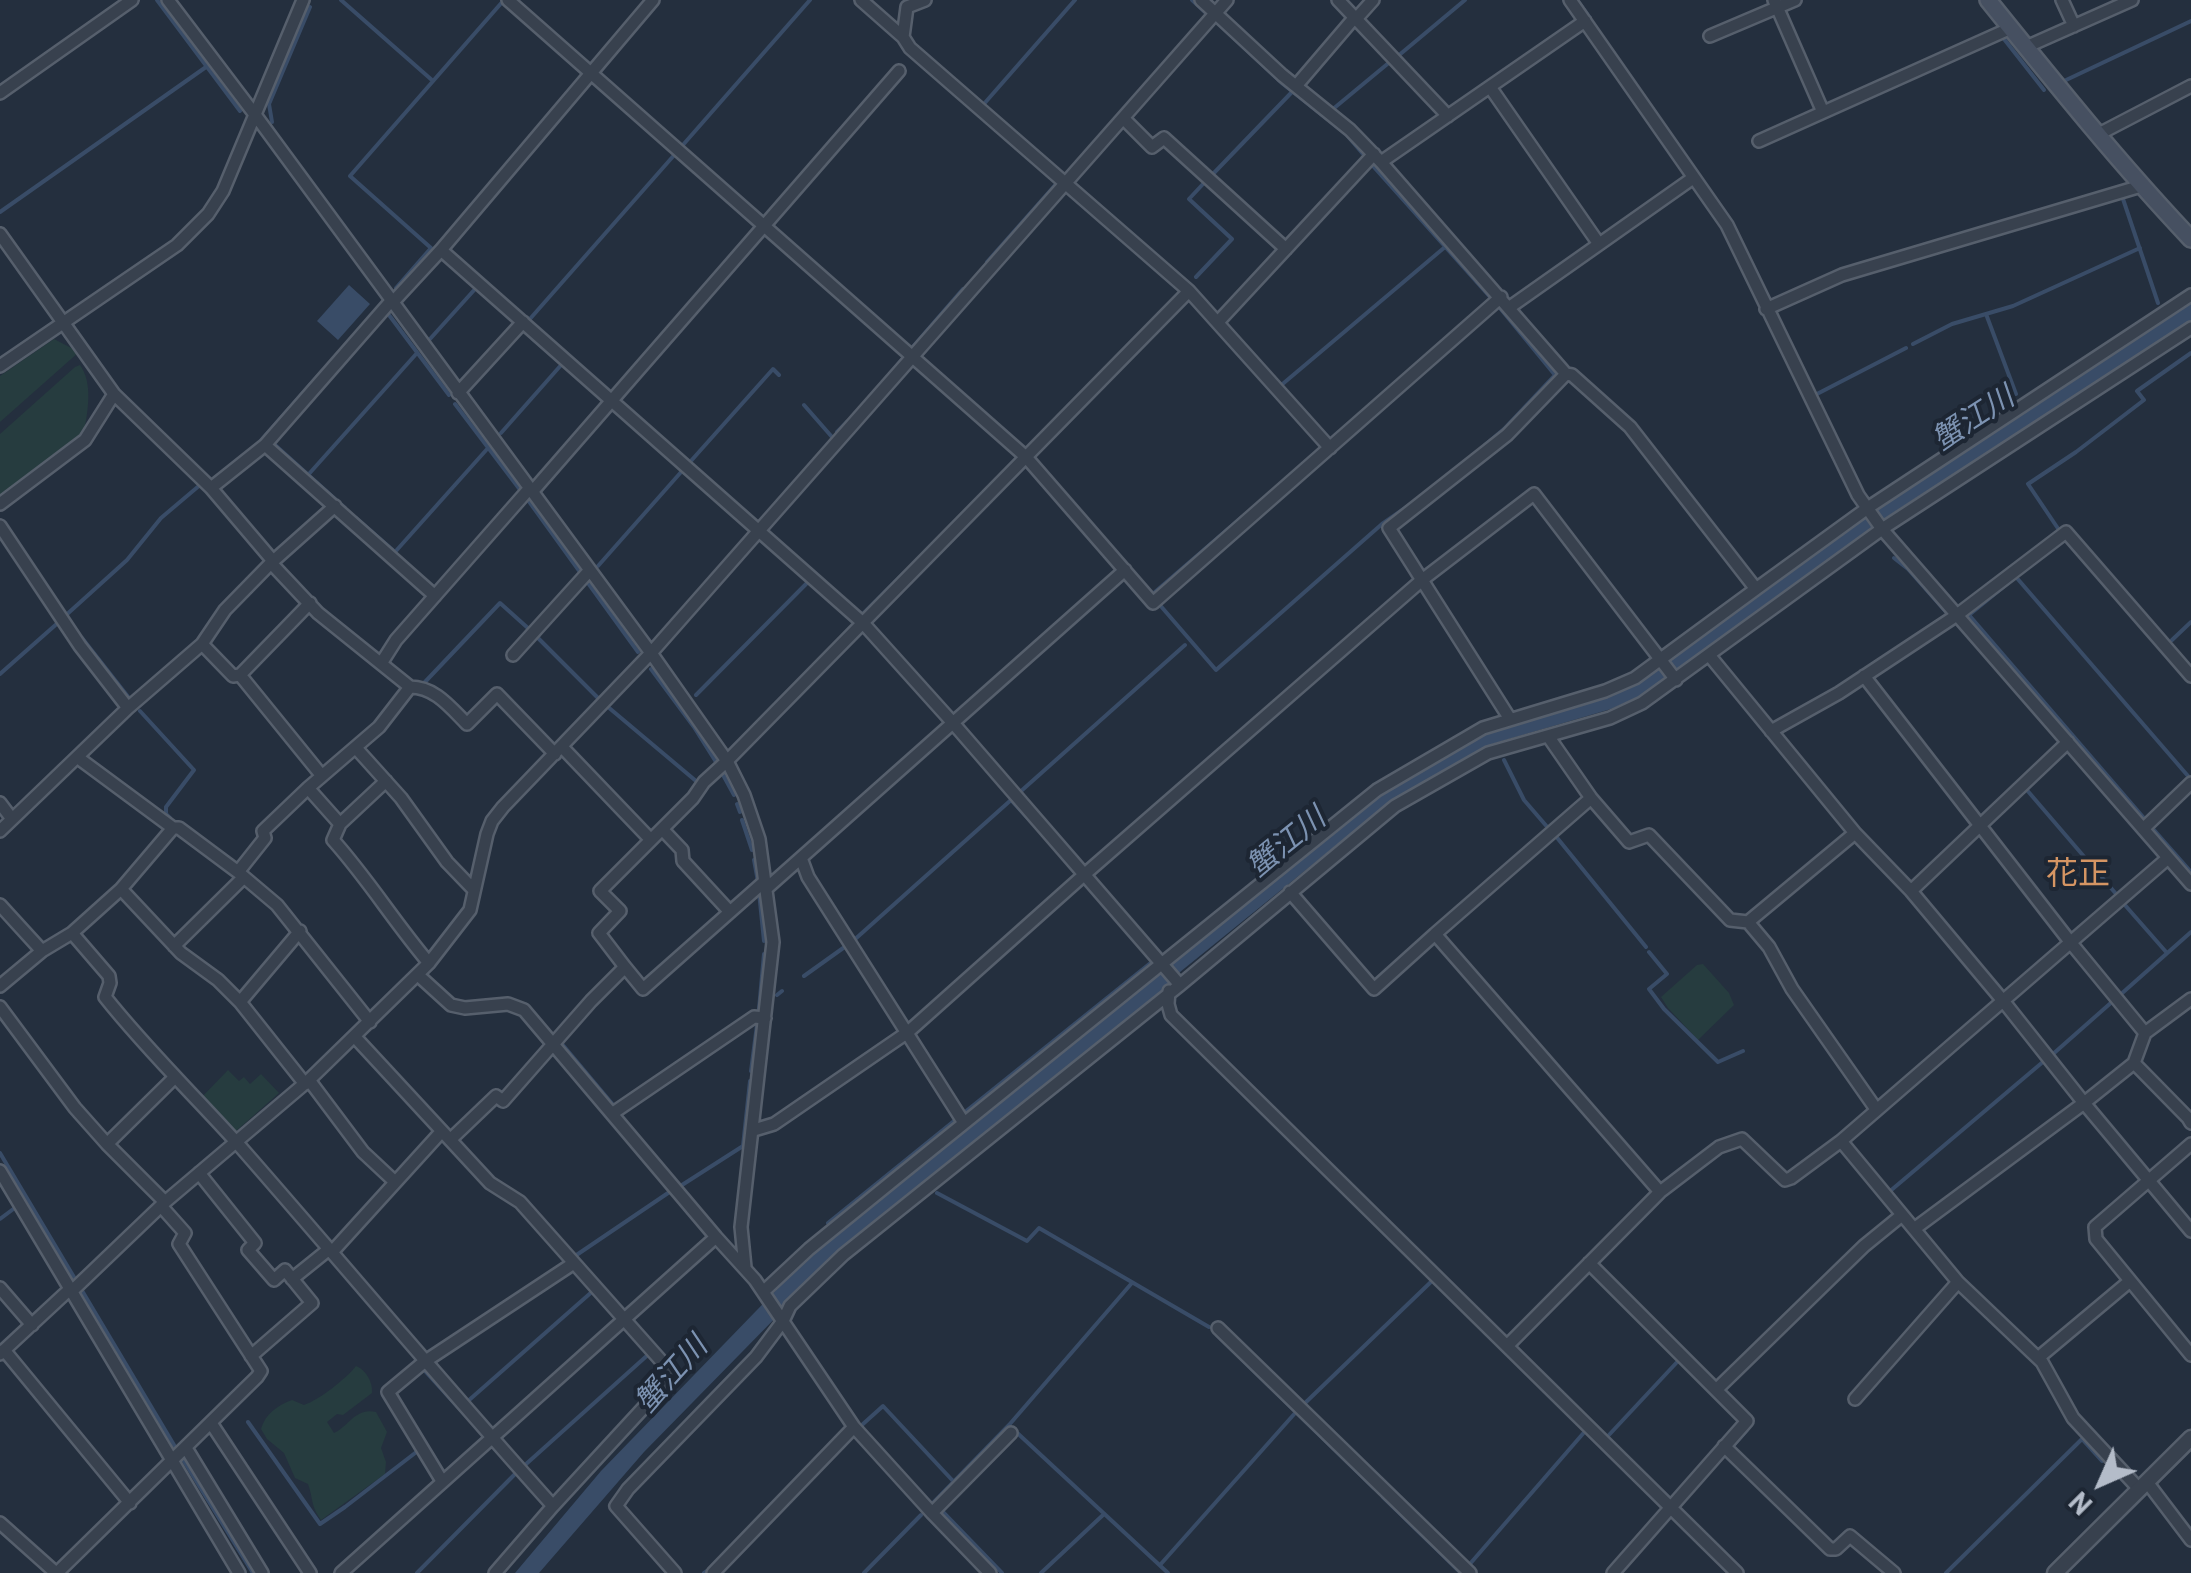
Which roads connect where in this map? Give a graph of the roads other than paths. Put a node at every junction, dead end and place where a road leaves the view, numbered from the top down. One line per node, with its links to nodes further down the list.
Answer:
1 (132, 0): 31 (street)
2 (168, 0): 33 (street)
3 (304, 0): 33 (street)
4 (508, 0): 27 (street)
5 (653, 0): 27 (street)
6 (861, 0): 24 (street)
7 (925, 0): 24 (street)
8 (1202, 0): 18 (street)
9 (1227, 0): 18 (street)
10 (1338, 0): 19 (street)
11 (1373, 0): 19 (street)
12 (1570, 0): 20 (street)
13 (1795, 0): 17 (street)
14 (1988, 0): 22 (main road)
15 (2062, 0): 21 (street)
16 (2132, 0): 21 (street)
17 (1776, 4): 23 (street); 32 (street)
18 (1216, 13): 28 (street); 35 (street)
19 (1356, 18): 28 (street); 34 (street)
20 (1585, 21): 30 (street); 39 (street)
21 (2074, 26): 25 (street)
22 (2011, 28): 25 (main road); 32 (street)
23 (1710, 36)
24 (902, 37): 40 (street)
25 (2026, 48): 36 (main road)
26 (899, 71): 42 (street)
27 (590, 72): 42 (street); 47 (street)
28 (1296, 86): 38 (street)
29 (2191, 86): 36 (street)
30 (1490, 87): 34 (street); 45 (street)
31 (0, 93)
32 (1823, 112): 37 (street)
33 (256, 116): 50 (street); 55 (street)
34 (1448, 116): 38 (street)
35 (1123, 118): 40 (street); 46 (street)
36 (2097, 135): 41 (main road)
37 (1759, 141)
38 (1377, 158): 46 (street); 51 (street)
39 (1694, 178): 45 (street); 52 (street)
40 (1066, 182): 48 (street); 57 (street)
41 (2141, 186): 44 (main road); 52 (street)
42 (764, 225): 57 (street); 62 (street)
43 (0, 234): 55 (street)
44 (2191, 239)
45 (1599, 244): 51 (street)
46 (1286, 249): 54 (street)
47 (441, 250): 50 (street); 53 (street)
48 (1188, 291): 54 (street); 65 (street)
49 (2191, 295): 70 (street)
50 (392, 302): 60 (street); 63 (street)
51 (1505, 302): 59 (street); 64 (street)
52 (1766, 310): 70 (street)
53 (523, 322): 60 (street); 62 (street)
54 (1218, 322): 64 (street)
55 (62, 324): 58 (street); 61 (street)
56 (2191, 328): 72 (street)
57 (912, 356): 65 (street); 73 (street)
58 (0, 366)
59 (1566, 374): 77 (street); 78 (street)
60 (458, 393): 67 (street)
61 (114, 394): 66 (street); 68 (street)
62 (612, 400): 67 (street); 73 (street)
63 (264, 444): 66 (street); 69 (street)
64 (1330, 448): 76 (street)
65 (1026, 457): 76 (street); 82 (street)
66 (210, 488): 74 (street)
67 (531, 491): 75 (street); 79 (street)
68 (0, 504)
69 (335, 506): 74 (street); 79 (street)
70 (1869, 508): 72 (street); 78 (street)
71 (0, 526): 94 (street)
72 (1882, 529): 81 (street); 86 (street)
73 (758, 530): 82 (street); 84 (street)
74 (272, 562): 80 (street); 83 (street)
75 (590, 570): 84 (street); 85 (street)
76 (1125, 570): 96 (street)
77 (1422, 580): 87 (street); 95 (street); 121 (street)
78 (1756, 589): 87 (street)
79 (435, 596): 88 (street)
80 (310, 604): 88 (street); 89 (street)
81 (1957, 615): 90 (street); 91 (street); 99 (street)
82 (862, 623): 96 (street); 103 (street)
83 (202, 644): 89 (street); 94 (street)
84 (650, 653): 101 (street); 103 (street)
85 (513, 655)
86 (1709, 656): 92 (street); 97 (street)
87 (1662, 661): 92 (street); 95 (street)
88 (382, 662): 93 (street)
89 (240, 675): 104 (street)
90 (1864, 676): 97 (street); 112 (street)
91 (2191, 676)
92 (1675, 679): 98 (street)
93 (410, 687): 100 (street); 101 (street)
94 (128, 708): 102 (street)
95 (1510, 718): 139 (street)
96 (953, 723): 119 (street); 121 (street)
97 (1771, 731): 117 (street)
98 (1548, 736): 108 (street); 128 (street)
99 (2068, 742): 112 (street); 115 (street)
100 (356, 748): 104 (street); 105 (street)
101 (558, 750): 118 (street); 126 (street)
102 (78, 756): 110 (street); 113 (street)
103 (727, 762): 114 (street); 123 (street)
104 (322, 776): 107 (street)
105 (386, 781): 111 (street); 126 (street)
106 (2191, 783): 115 (street)
107 (308, 788): 111 (street); 122 (street)
108 (1592, 798): 131 (street); 134 (street)
109 (0, 803): 110 (street)
110 (12, 819): 116 (street)
111 (340, 824): 138 (street)
112 (1980, 826): 127 (street); 135 (street)
113 (172, 828): 122 (street); 125 (street)
114 (662, 829): 118 (street); 130 (street)
115 (2143, 829): 120 (street)
116 (0, 831)
117 (1854, 833): 127 (street); 131 (street)
118 (651, 840): 140 (street)
119 (802, 858): 123 (street); 150 (street)
120 (2168, 858): 124 (street); 135 (street)
121 (1085, 874): 139 (street); 150 (street)
122 (241, 875): 132 (street); 136 (street)
123 (766, 884): 130 (street); 148 (street)
124 (2191, 884)
125 (121, 889): 133 (street); 136 (street)
126 (473, 889): 138 (street)
127 (1911, 891): 146 (street)
128 (1290, 892): 134 (street); 143 (street)
129 (0, 905): 137 (street)
130 (730, 912): 140 (street)
131 (1748, 922): 158 (street)
132 (300, 931): 145 (street); 149 (street)
133 (72, 933): 137 (street); 155 (street)
134 (1435, 934): 172 (street)
135 (2071, 943): 146 (street); 151 (street)
136 (174, 946): 145 (street)
137 (42, 951): 142 (street)
138 (430, 963): 141 (street)
139 (1163, 963): 143 (street); 161 (street)
140 (625, 967): 153 (street)
141 (418, 976): 149 (street); 153 (street)
142 (0, 986)
143 (1176, 986): 188 (street); 192 (street)
144 (2191, 999): 151 (street)
145 (240, 1002): 156 (street)
146 (2004, 1002): 157 (street); 158 (street)
147 (0, 1007): 166 (street)
148 (765, 1018): 159 (street); 162 (street)
149 (370, 1022): 152 (street)
150 (908, 1032): 161 (street); 162 (street)
151 (2146, 1033): 154 (street)
152 (354, 1036): 156 (street); 163 (street)
153 (555, 1044): 159 (street); 163 (street)
154 (2134, 1063): 157 (street); 160 (street)
155 (174, 1078): 164 (street); 166 (street)
156 (307, 1082): 164 (street); 170 (street)
157 (2084, 1103): 171 (street); 175 (street)
158 (1876, 1110): 165 (street)
159 (613, 1113): 177 (street)
160 (2190, 1119)
161 (964, 1123): 187 (street)
162 (754, 1130): 181 (street)
163 (446, 1135): 170 (street); 179 (street)
164 (235, 1141): 169 (street); 178 (street)
165 (1841, 1141): 172 (street); 174 (street)
166 (107, 1144): 173 (street)
167 (2191, 1144): 171 (street)
168 (0, 1171): 185 (street)
169 (199, 1172): 173 (street); 182 (street)
170 (394, 1181): 178 (street)
171 (2149, 1181): 176 (street); 183 (street)
172 (1660, 1192): 180 (street)
173 (163, 1204): 185 (street); 195 (street)
174 (1902, 1215): 175 (street); 198 (street)
175 (1914, 1229): 184 (street)
176 (2191, 1230)
177 (716, 1236): 181 (street); 189 (street)
178 (330, 1251): 182 (street); 197 (street)
179 (574, 1263): 189 (street); 197 (street)
180 (1589, 1263): 192 (street); 198 (street)
181 (745, 1267): 187 (street)
182 (292, 1278): 195 (street)
183 (2130, 1281): 194 (street); 196 (street)
184 (1958, 1282): 196 (street); 199 (street)
185 (75, 1287): 190 (street); 206 (street)
186 (0, 1288): 190 (street)
187 (765, 1294): 188 (street)
188 (782, 1318): 201 (street); 222 (street)
189 (624, 1319): 203 (street); 210 (street)
190 (32, 1324): 193 (street)
191 (1218, 1328): 225 (street)
192 (1508, 1345): 211 (street)
193 (2, 1352): 209 (street)
194 (2191, 1355)
195 (251, 1356): 200 (street)
196 (2038, 1358): 208 (street)
197 (424, 1362): 203 (street); 207 (street)
198 (1716, 1390): 205 (street)
199 (1854, 1398)
200 (211, 1424): 206 (street); 219 (street)
201 (854, 1426): 212 (street); 223 (street)
202 (1011, 1433): 212 (street)
203 (491, 1437): 207 (street); 210 (street)
204 (2191, 1438): 208 (street)
205 (1724, 1446): 211 (street); 215 (street)
206 (180, 1455): 209 (street); 217 (street); 218 (street)
207 (442, 1481): 220 (street)
208 (2143, 1486): 214 (street); 228 (street)
209 (130, 1503): 216 (street)
210 (553, 1506): 221 (street)
211 (1670, 1507): 226 (street); 227 (street)
212 (932, 1514): 224 (street)
213 (0, 1522): 216 (street)
214 (2191, 1540)
215 (1886, 1570)
216 (56, 1573)
217 (239, 1573)
218 (262, 1573)
219 (310, 1573)
220 (341, 1573)
221 (496, 1573)
222 (675, 1573)
223 (714, 1573)
224 (990, 1573)
225 (1470, 1573)
226 (1613, 1573)
227 (1737, 1573)
228 (2056, 1573)

